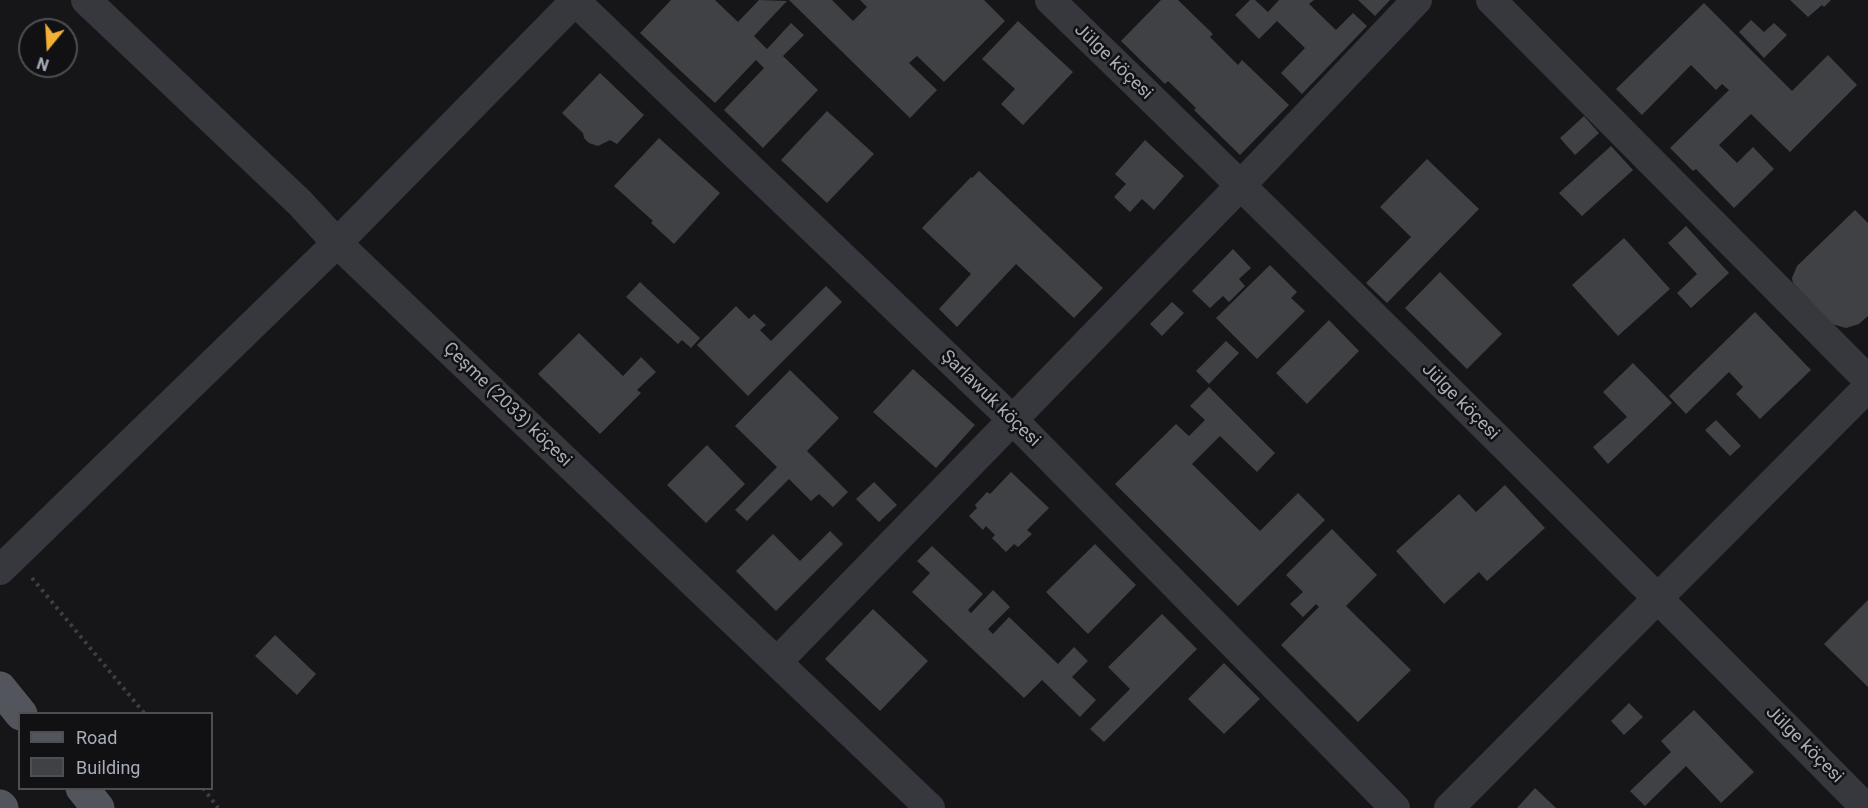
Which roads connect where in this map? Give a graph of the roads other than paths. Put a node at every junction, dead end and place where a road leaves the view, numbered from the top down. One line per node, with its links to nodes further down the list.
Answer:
1 (86, 0): 7 (street, Çeşme (2033) köçesi)
2 (1050, 0): 6 (street, Jülge köçesi)
3 (1417, 0): 6 (street)
4 (1491, 0): 8 (street)
5 (576, 1): 7 (street); 10 (street, Şarlawuk köçesi)
6 (1241, 185): 10 (street); 12 (street, Jülge köçesi)
7 (337, 243): 11 (street); 13 (street, Çeşme (2033) köçesi)
8 (1868, 380)
9 (1868, 387): 12 (street)
10 (1013, 420): 13 (street); 19 (street, Şarlawuk köçesi)
11 (8, 564)
12 (1658, 598): 20 (street); 21 (street, Jülge köçesi)
13 (777, 662): 18 (street, Çeşme (2033) köçesi)
14 (0, 688): 15 (main road)
15 (19, 712)
16 (83, 790): 17 (main road)
17 (98, 808)
18 (930, 808)
19 (1395, 808)
20 (1449, 808)
21 (1866, 808)

